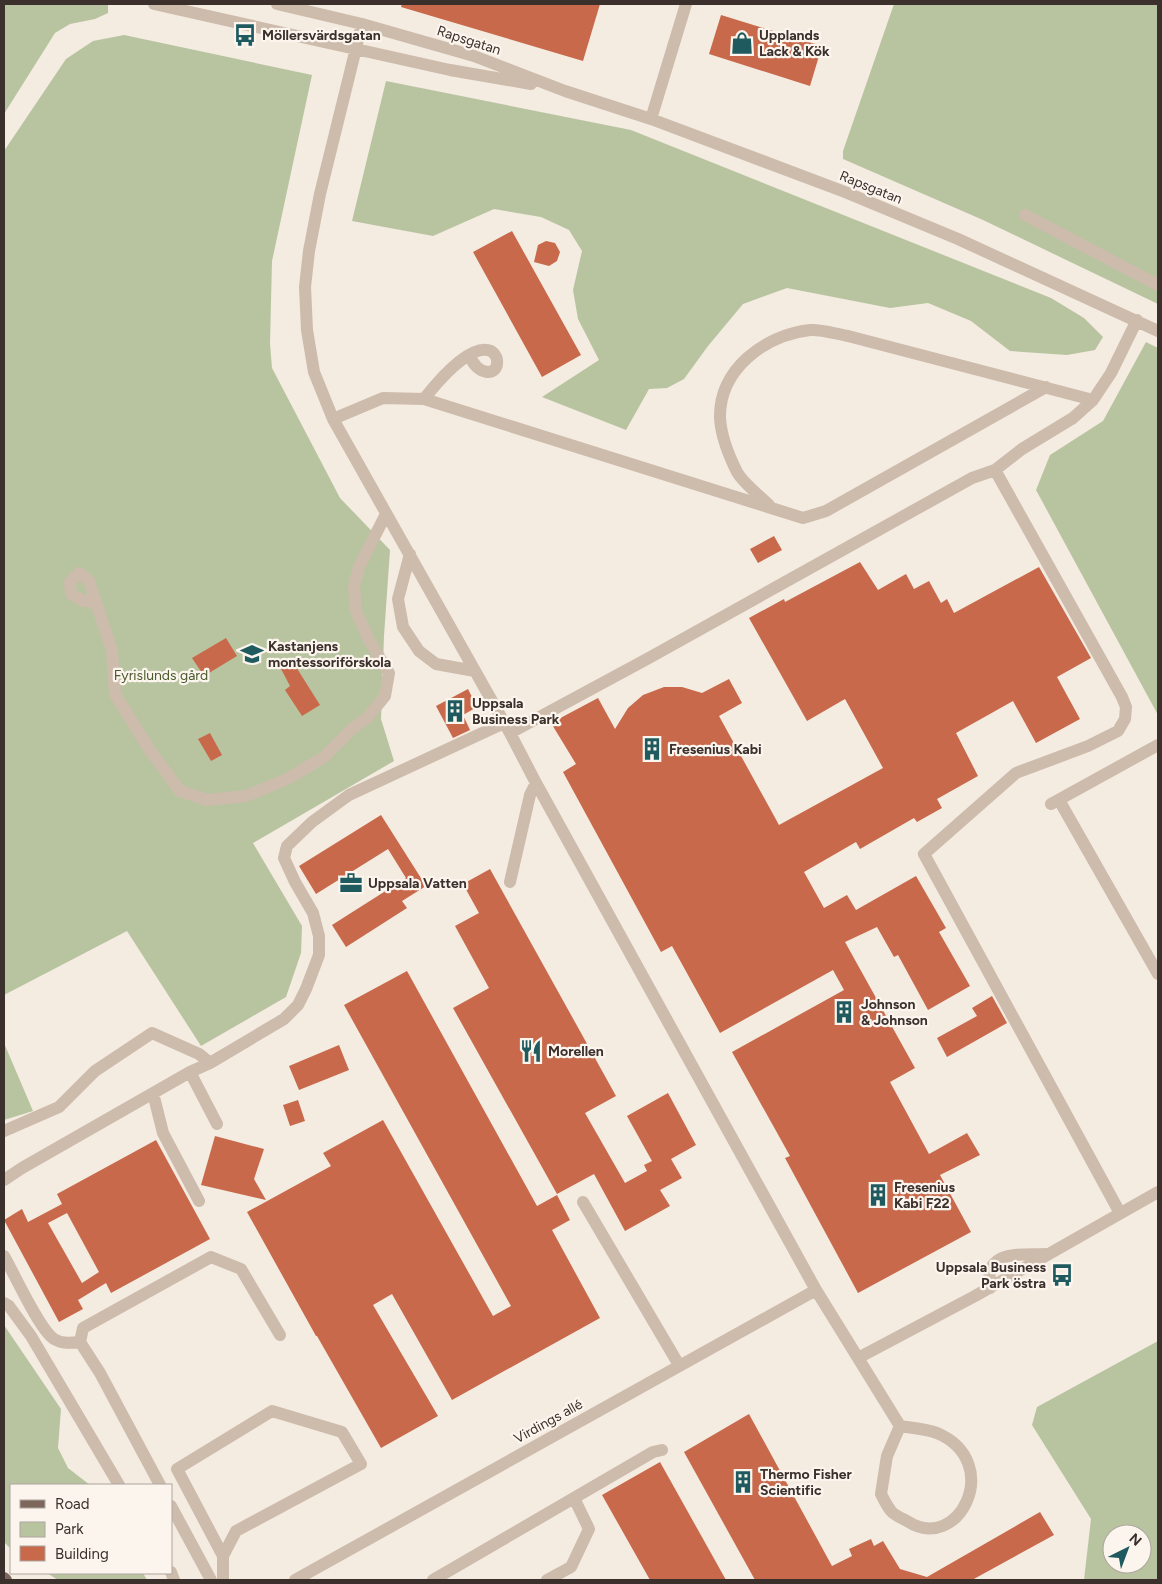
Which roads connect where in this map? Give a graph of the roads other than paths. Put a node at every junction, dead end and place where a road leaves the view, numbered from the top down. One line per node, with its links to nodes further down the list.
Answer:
1 (154, 4): 5 (street, Rapsgatan)
2 (277, 4): 4 (street, Rapsgatan)
3 (686, 4): 7 (street)
4 (362, 24): 5 (street); 6 (street, Rapsgatan)
5 (356, 50): 6 (street, Rapsgatan); 16 (street)
6 (565, 91): 7 (street, Rapsgatan)
7 (650, 119): 10 (street, Rapsgatan)
8 (1025, 215): 9 (street)
9 (1158, 285)
10 (1137, 320): 11 (street, Rapsgatan); 15 (street)
11 (1158, 331)
12 (470, 355): 14 (street)
13 (1046, 387): 15 (street); 18 (street); 18 (street)
14 (424, 399): 16 (street); 18 (street)
15 (1093, 400): 17 (street)
16 (333, 419): 19 (street)
17 (995, 470): 23 (street); 37 (street)
18 (771, 507)
19 (386, 514): 20 (street); 21 (street)
20 (410, 554): 22 (street); 22 (street)
21 (96, 602)
22 (474, 671): 23 (street)
23 (507, 728): 25 (street); 28 (street)
24 (1158, 745): 27 (street)
25 (536, 783): 26 (street); 41 (street)
26 (510, 882)
27 (1158, 974)
28 (210, 1063): 29 (street); 32 (street)
29 (190, 1072): 30 (street); 31 (street)
30 (153, 1094): 33 (street); 35 (street)
31 (217, 1124)
32 (4, 1131)
33 (4, 1180)
34 (1158, 1192): 37 (street)
35 (199, 1201)
36 (583, 1202): 46 (street)
37 (1120, 1213): 38 (street)
38 (1048, 1254): 40 (street); 40 (street)
39 (4, 1256): 44 (street)
40 (990, 1288): 45 (street)
41 (816, 1290): 45 (street); 46 (street, Virdings allé)
42 (4, 1302): 49 (street)
43 (280, 1335): 44 (street)
44 (80, 1342): 50 (street)
45 (858, 1358): 47 (street)
46 (679, 1365): 56 (street, Virdings allé)
47 (900, 1426): 47 (street)
48 (662, 1450): 51 (street)
49 (118, 1484)
50 (159, 1484)
51 (574, 1498): 57 (street); 58 (street)
52 (172, 1508): 54 (street)
53 (223, 1556): 53 (street); 55 (street)
54 (211, 1580)
55 (223, 1580)
56 (295, 1580)
57 (432, 1580)
58 (547, 1580)

